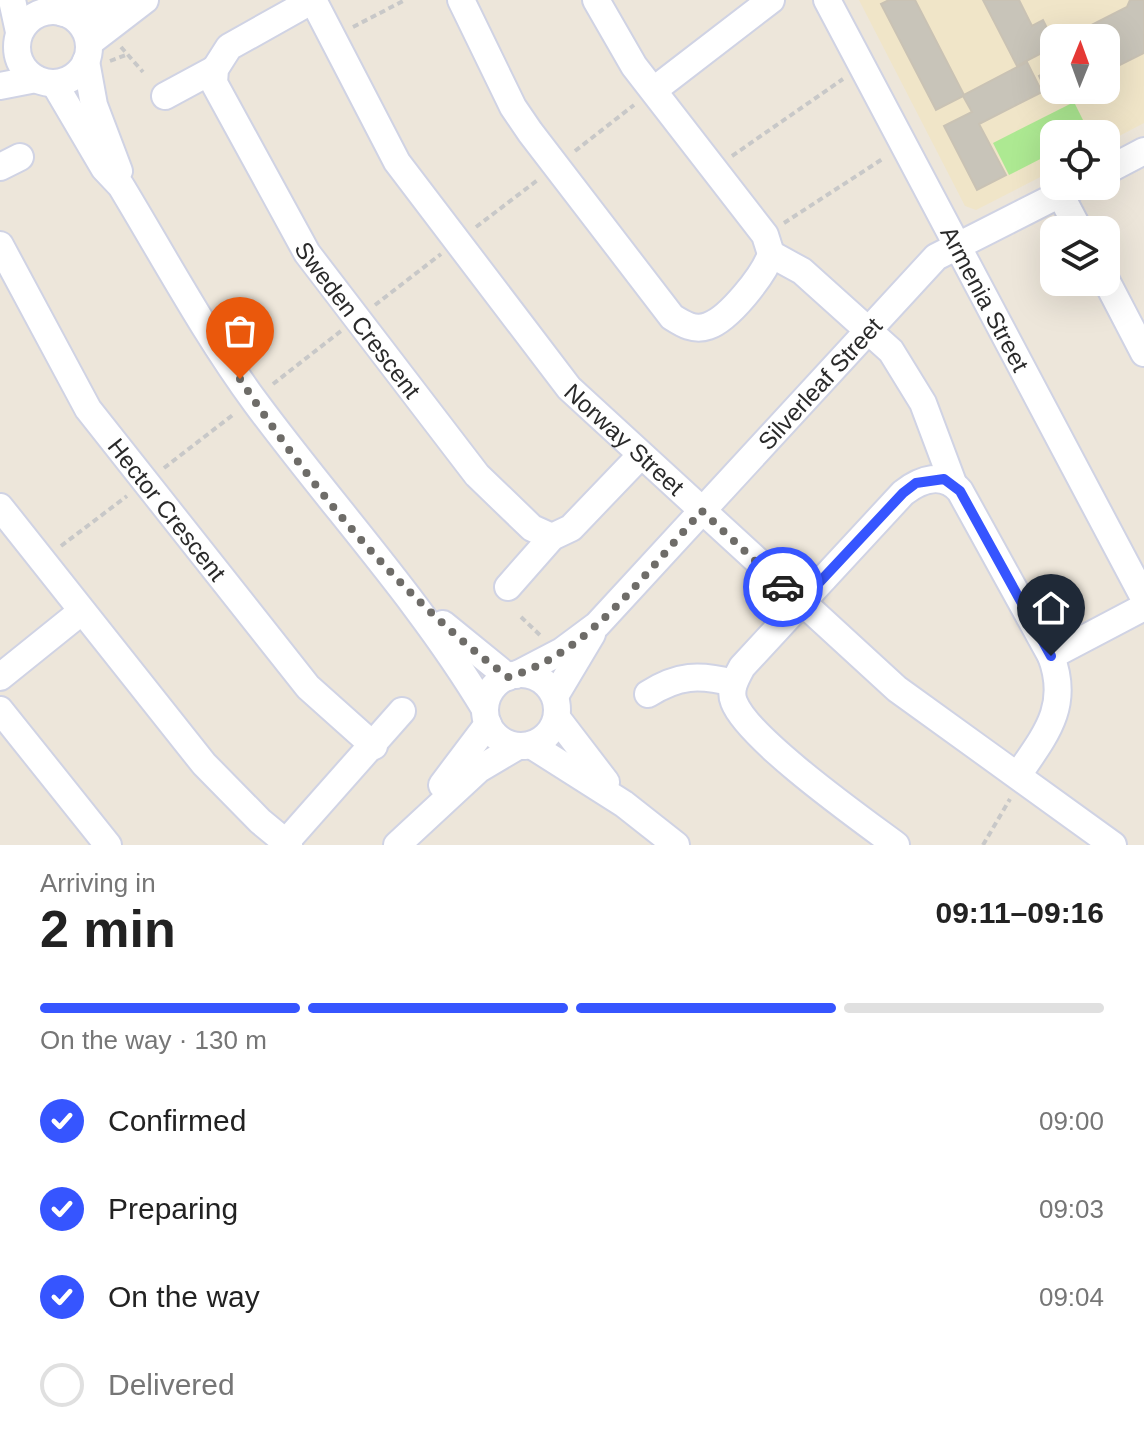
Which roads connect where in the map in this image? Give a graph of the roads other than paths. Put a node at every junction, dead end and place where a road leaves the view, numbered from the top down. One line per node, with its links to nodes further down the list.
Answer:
1 (12, 0): 10 (street)
2 (132, 0): 9 (street)
3 (145, 0): 11 (street)
4 (313, 0): 12 (street); 27 (street, Norway Street)
5 (461, 0): 22 (street)
6 (596, 0): 15 (street)
7 (771, 0): 15 (street)
8 (827, 0): 23 (street, Armenia Street)
9 (52, 8): 10 (street); 11 (street)
10 (12, 46): 13 (street)
11 (87, 52): 13 (street); 19 (street)
12 (215, 69): 16 (street); 31 (street, Sweden Crescent)
13 (45, 81): 14 (street); 19 (street)
14 (0, 86)
15 (650, 93): 22 (street)
16 (165, 96)
17 (1144, 151): 18 (street)
18 (1120, 164)
19 (121, 186): 33 (street)
20 (1049, 200): 23 (street, Silverleaf Street)
21 (0, 245): 48 (street, Hector Crescent)
22 (768, 245): 25 (street)
23 (959, 246): 25 (street, Silverleaf Street); 34 (street, Armenia Street)
24 (1114, 296): 26 (street)
25 (867, 331): 28 (street); 30 (street, Silverleaf Street)
26 (1144, 353)
27 (640, 456): 30 (street, Norway Street); 31 (street)
28 (943, 481): 35 (street); 39 (street)
29 (1, 510): 37 (street)
30 (702, 511): 35 (street, Norway Street); 38 (street, Silverleaf Street)
31 (552, 537): 32 (street)
32 (508, 587)
33 (407, 592): 40 (street); 47 (street)
34 (1144, 598)
35 (800, 603): 42 (street); 50 (street, Norway Street)
36 (1144, 607): 39 (street)
37 (82, 611): 41 (street); 53 (street)
38 (597, 625): 40 (street); 44 (street)
39 (1051, 656): 50 (street)
40 (512, 676): 44 (street); 47 (street)
41 (0, 677)
42 (733, 683): 43 (street); 56 (street)
43 (648, 694)
44 (556, 707): 49 (street); 51 (street)
45 (0, 710): 54 (street)
46 (402, 711): 48 (street)
47 (486, 716): 49 (street); 52 (street)
48 (374, 746): 53 (street)
49 (524, 746): 51 (street); 52 (street)
50 (1017, 782): 57 (street, Norway Street)
51 (624, 804): 55 (street)
52 (404, 837)
53 (288, 844)
54 (108, 845)
55 (676, 845)
56 (896, 845)
57 (1113, 845)

